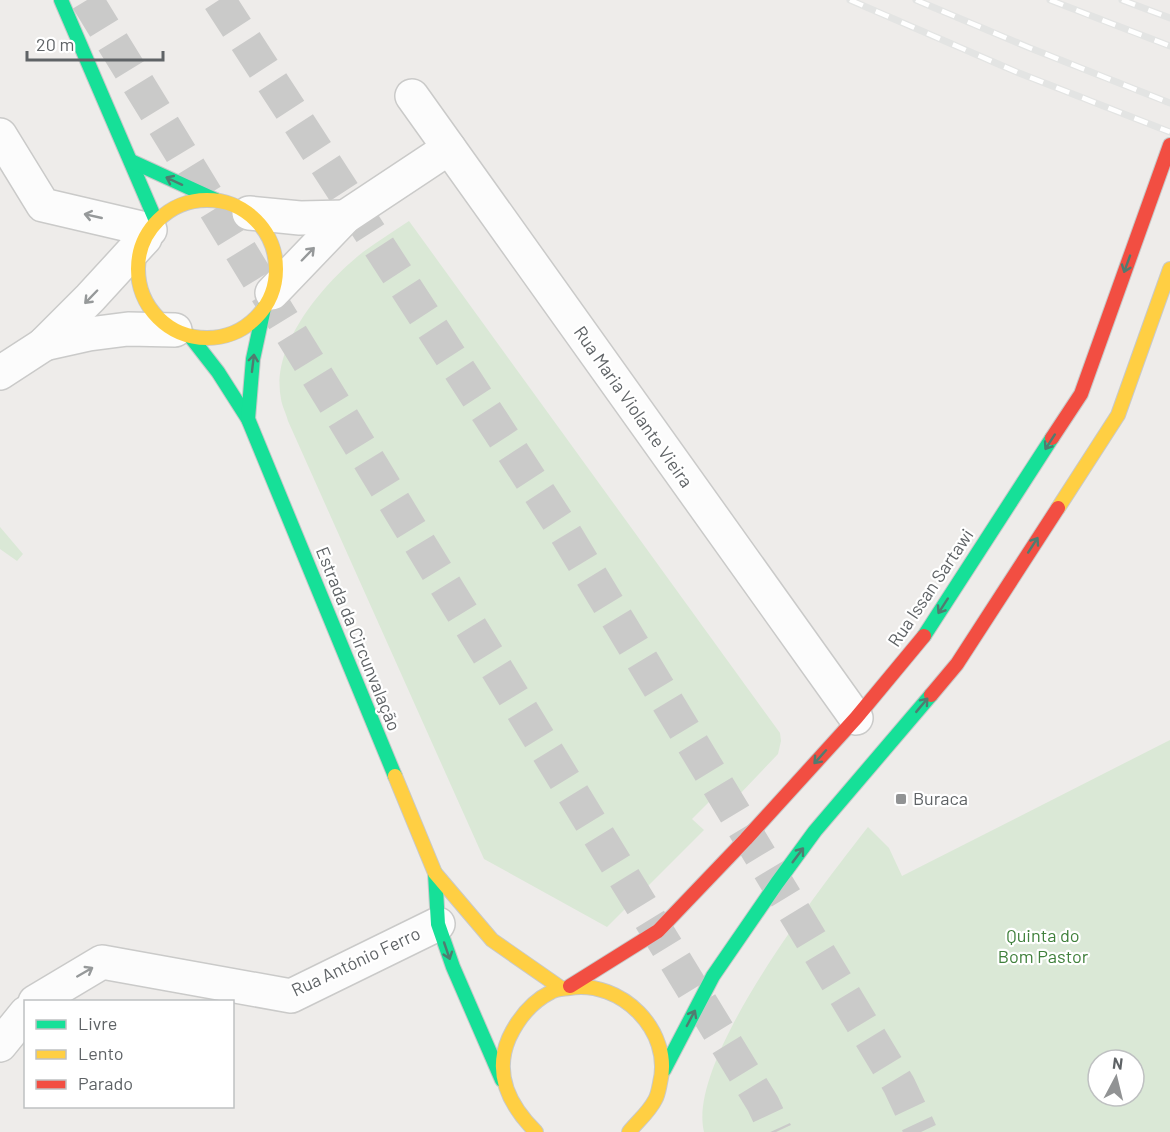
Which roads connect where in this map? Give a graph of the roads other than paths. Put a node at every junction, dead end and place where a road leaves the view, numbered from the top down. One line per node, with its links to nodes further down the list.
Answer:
1 (61, 0): 6 (street)
2 (412, 96): 5 (street, Rua Maria Violante Vieira)
3 (0, 135): 10 (street, one-way to 3)
4 (1170, 145): 17 (street, Rua Issan Sartawi, one-way to 17)
5 (449, 148): 9 (street); 17 (street, Rua Maria Violante Vieira)
6 (131, 161): 7 (street, one-way to 6); 10 (street)
7 (216, 200): 8 (street); 10 (street)
8 (249, 213): 9 (street); 12 (street)
9 (345, 217): 12 (street, one-way to 9)
10 (150, 230): 13 (street); 14 (street, one-way to 14)
11 (1170, 269): 24 (street, one-way to 11)
12 (268, 301): 13 (street); 16 (street, Estrada da Circunvalação, one-way to 12)
13 (183, 333): 14 (street); 16 (street, Estrada da Circunvalação)
14 (42, 345): 15 (street)
15 (0, 373)
16 (248, 419): 18 (street, Estrada da Circunvalação)
17 (856, 718): 20 (street, Rua Issan Sartawi, one-way to 20)
18 (435, 873): 19 (street, Estrada da Circunvalação); 20 (street, Estrada da Circunvalação)
19 (438, 924): 21 (street, Rua António Ferro, one-way to 19); 25 (street, Estrada da Circunvalação, one-way to 25)
20 (566, 987): 24 (street); 25 (street, Rua Issan Sartawi)
21 (37, 1000)
22 (24, 1015): 23 (street)
23 (0, 1045)
24 (664, 1070): 26 (street)
25 (504, 1083): 27 (street, Estrada da Circunvalação)
26 (662, 1084): 28 (street); 31 (street)
27 (516, 1111): 29 (street); 30 (street)
28 (663, 1113)
29 (531, 1132)
30 (536, 1132)
31 (628, 1132)

